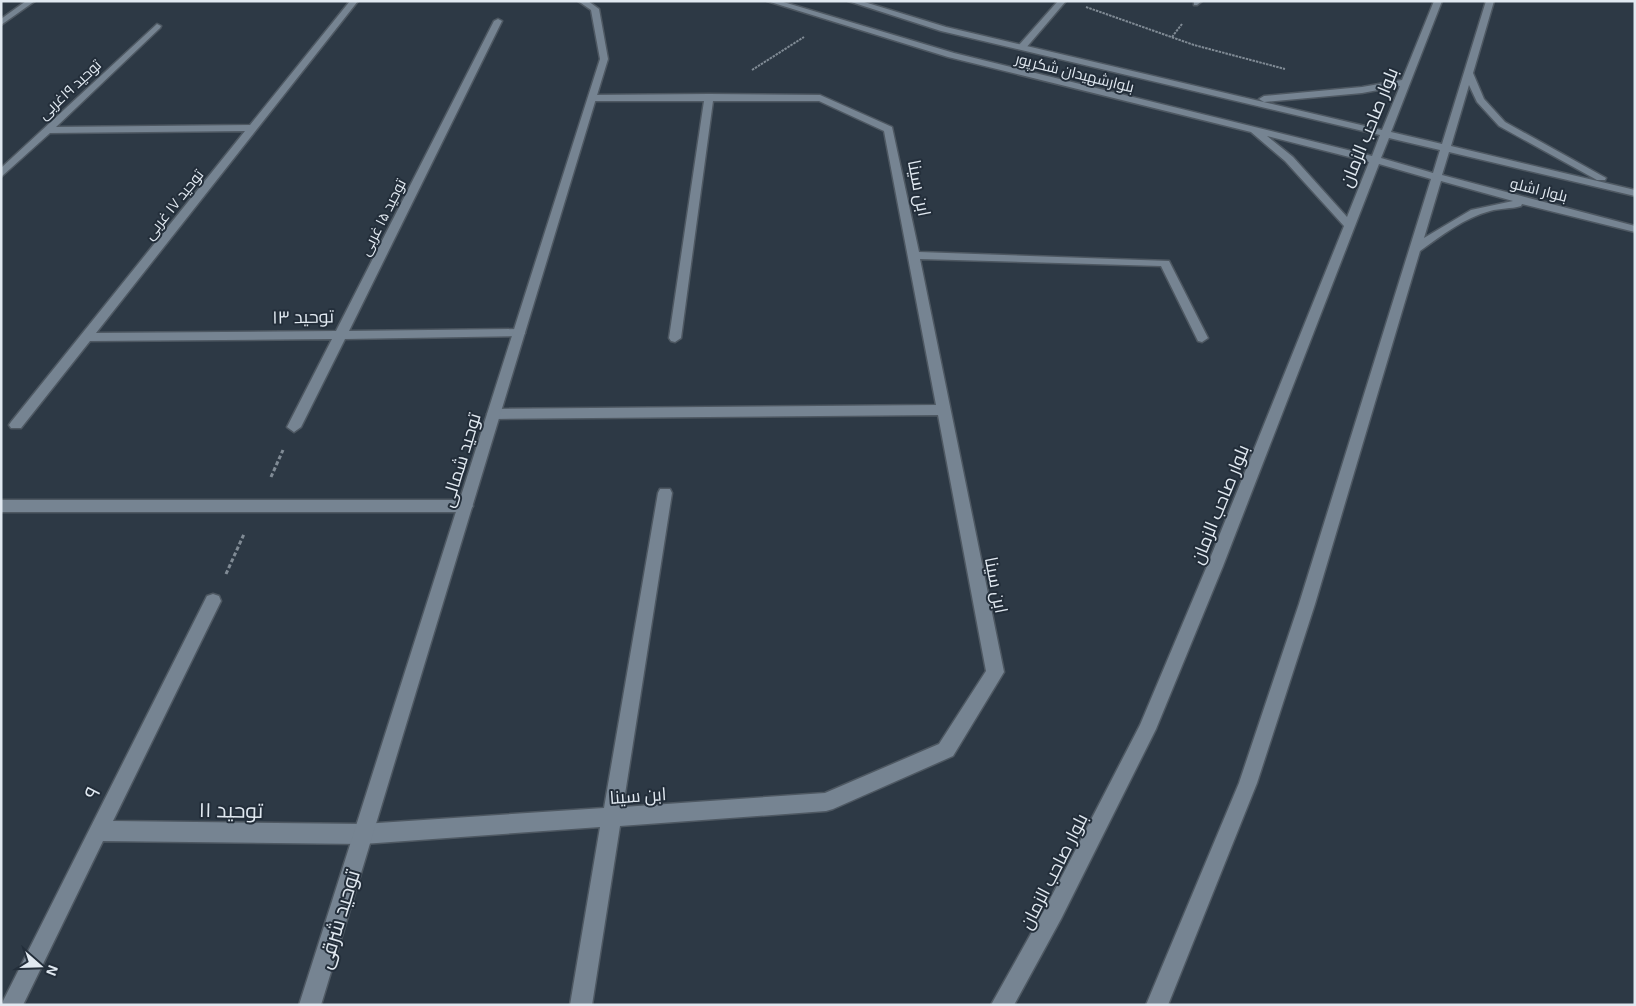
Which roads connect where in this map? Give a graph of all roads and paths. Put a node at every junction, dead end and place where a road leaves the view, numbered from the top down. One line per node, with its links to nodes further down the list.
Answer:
1 (31, 1): 12 (street)
2 (354, 1): 21 (street, توحید ۱۷ غربی)
3 (582, 1): 18 (street, توحید شمالی)
4 (770, 1): 10 (street, بلوارشهیدان شکرپور)
5 (852, 1): 14 (street, بلوارشهیدان شکرپور)
6 (1062, 1): 14 (street)
7 (1438, 1): 17 (street, بلوار صاحب الزمان)
8 (1490, 1): 16 (street)
9 (1080, 4): 15 (path)
10 (832, 20): 19 (path); 23 (street, بلوارشهیدان شکرپور)
11 (498, 21): 35 (street, توحید ۱۵ غربی)
12 (1, 23)
13 (157, 26): 22 (street, توحید ۱۹غربی)
14 (1022, 47): 20 (street, بلوارشهیدان شکرپور)
15 (1291, 71)
16 (1468, 73): 25 (street); 29 (street)
17 (1406, 82): 20 (street); 24 (street, بلوار صاحب الزمان)
18 (593, 98): 19 (street, ابن سینا); 36 (street, توحید شمالی)
19 (709, 98): 34 (street, ابن سینا); 38 (street)
20 (1247, 100): 24 (street, بلوارشهیدان شکرپور)
21 (253, 128): 22 (street); 37 (street, توحید ۱۷ غربی)
22 (48, 130): 27 (street, توحید ۱۹غربی)
23 (1253, 130): 26 (street, بلوارشهیدان شکرپور); 31 (street)
24 (1386, 132): 25 (street, بلوار اشلو); 26 (street, بلوار صاحب الزمان)
25 (1446, 148): 28 (street); 29 (street, بلوار اشلو)
26 (1375, 160): 28 (street, بلوار اشلو); 31 (street, بلوار صاحب الزمان)
27 (1, 174)
28 (1436, 177): 30 (street, بلوار اشلو); 33 (street)
29 (1635, 192)
30 (1532, 204): 32 (street, بلوار اشلو); 33 (street)
31 (1349, 225): 54 (street, بلوار صاحب الزمان)
32 (1635, 228)
33 (1414, 250): 55 (street)
34 (914, 255): 39 (street); 40 (street, ابن سینا)
35 (341, 333): 36 (street, توحید ۱۳); 37 (street, توحید ۱۳); 43 (street, توحید ۱۵ غربی)
36 (519, 333): 41 (street, توحید شمالی)
37 (87, 336): 42 (street, توحید ۱۷ غربی)
38 (675, 338)
39 (1202, 338)
40 (944, 410): 41 (street); 48 (street, ابن سینا)
41 (494, 414): 46 (street, توحید شمالی)
42 (16, 425)
43 (294, 427)
44 (665, 493): 48 (street)
45 (1, 506): 46 (street)
46 (465, 506): 50 (street, توحید شمالی)
47 (213, 602): 49 (street, ۹)
48 (611, 816): 50 (street, ابن سینا); 53 (street)
49 (98, 831): 50 (street, توحید ۱۱); 51 (street, ۹)
50 (363, 834): 52 (street, توحید شرقی)
51 (11, 1005)
52 (310, 1005)
53 (580, 1005)
54 (1002, 1005)
55 (1158, 1005)

